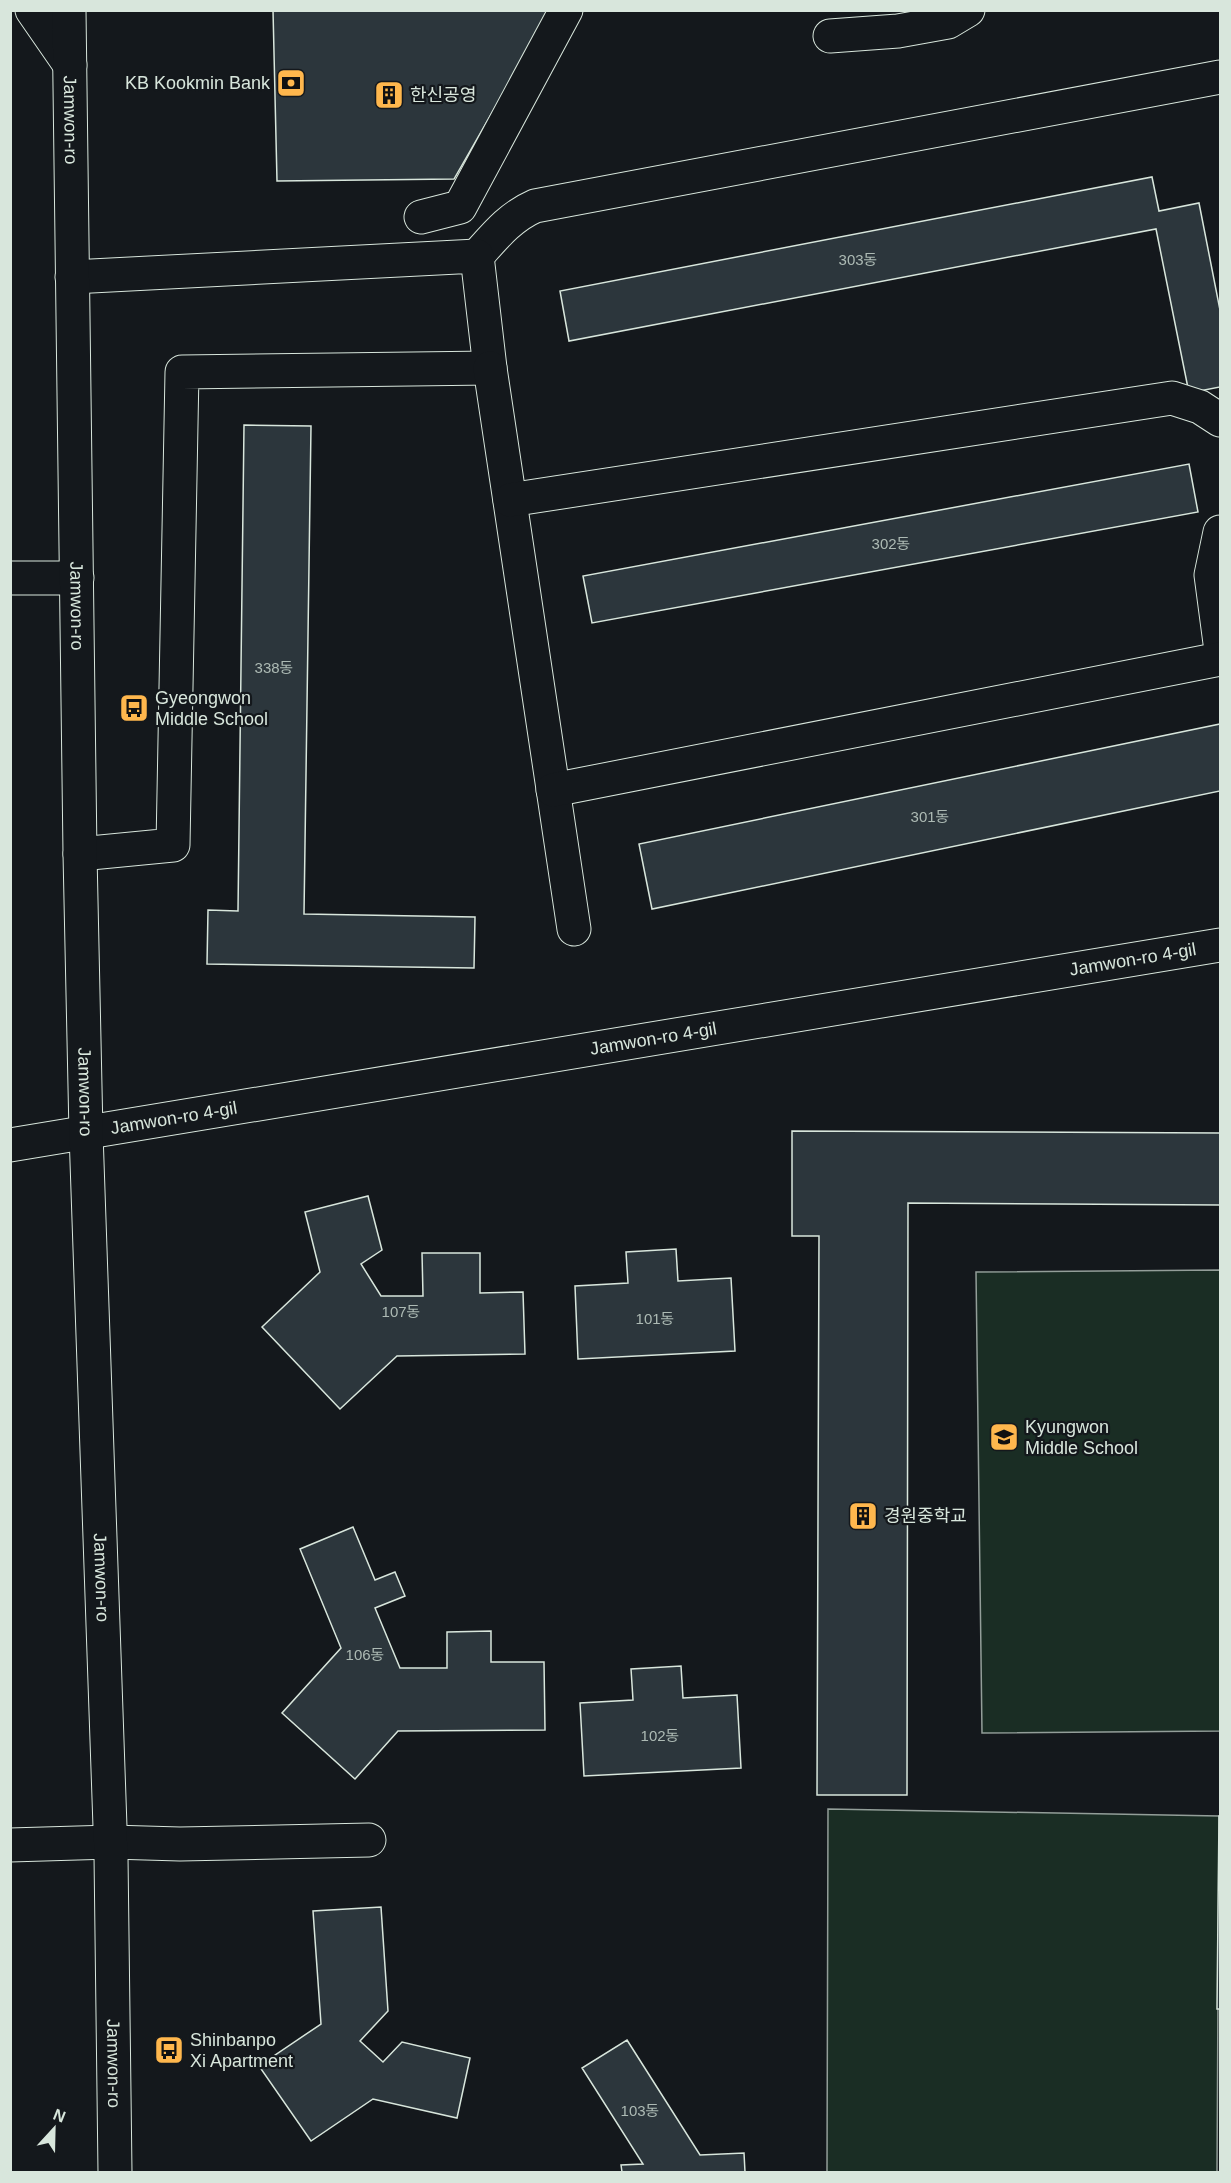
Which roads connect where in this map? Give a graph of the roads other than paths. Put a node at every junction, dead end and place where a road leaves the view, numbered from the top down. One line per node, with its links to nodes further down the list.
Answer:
1 (32, 10): 6 (main road)
2 (69, 10): 6 (main road, Jamwon-ro)
3 (566, 10): 8 (main road)
4 (968, 10): 5 (main road)
5 (830, 36)
6 (70, 65): 10 (main road, Jamwon-ro)
7 (1221, 77): 9 (main road)
8 (421, 217)
9 (477, 256): 10 (main road); 11 (main road)
10 (72, 277): 16 (main road, Jamwon-ro)
11 (490, 368): 13 (main road); 20 (main road)
12 (1221, 420): 13 (main road)
13 (510, 500): 19 (main road)
14 (1221, 531): 17 (main road)
15 (10, 578): 16 (main road)
16 (77, 578): 20 (main road, Jamwon-ro)
17 (1221, 643)
18 (1221, 659): 19 (main road)
19 (553, 790): 21 (main road)
20 (80, 854): 23 (main road, Jamwon-ro)
21 (574, 929)
22 (1221, 945): 23 (main road, Jamwon-ro 4-gil)
23 (86, 1133): 24 (main road, Jamwon-ro 4-gil); 26 (main road, Jamwon-ro)
24 (10, 1145)
25 (369, 1840): 26 (main road)
26 (111, 1842): 27 (main road); 28 (main road, Jamwon-ro)
27 (10, 1845)
28 (115, 2172)

